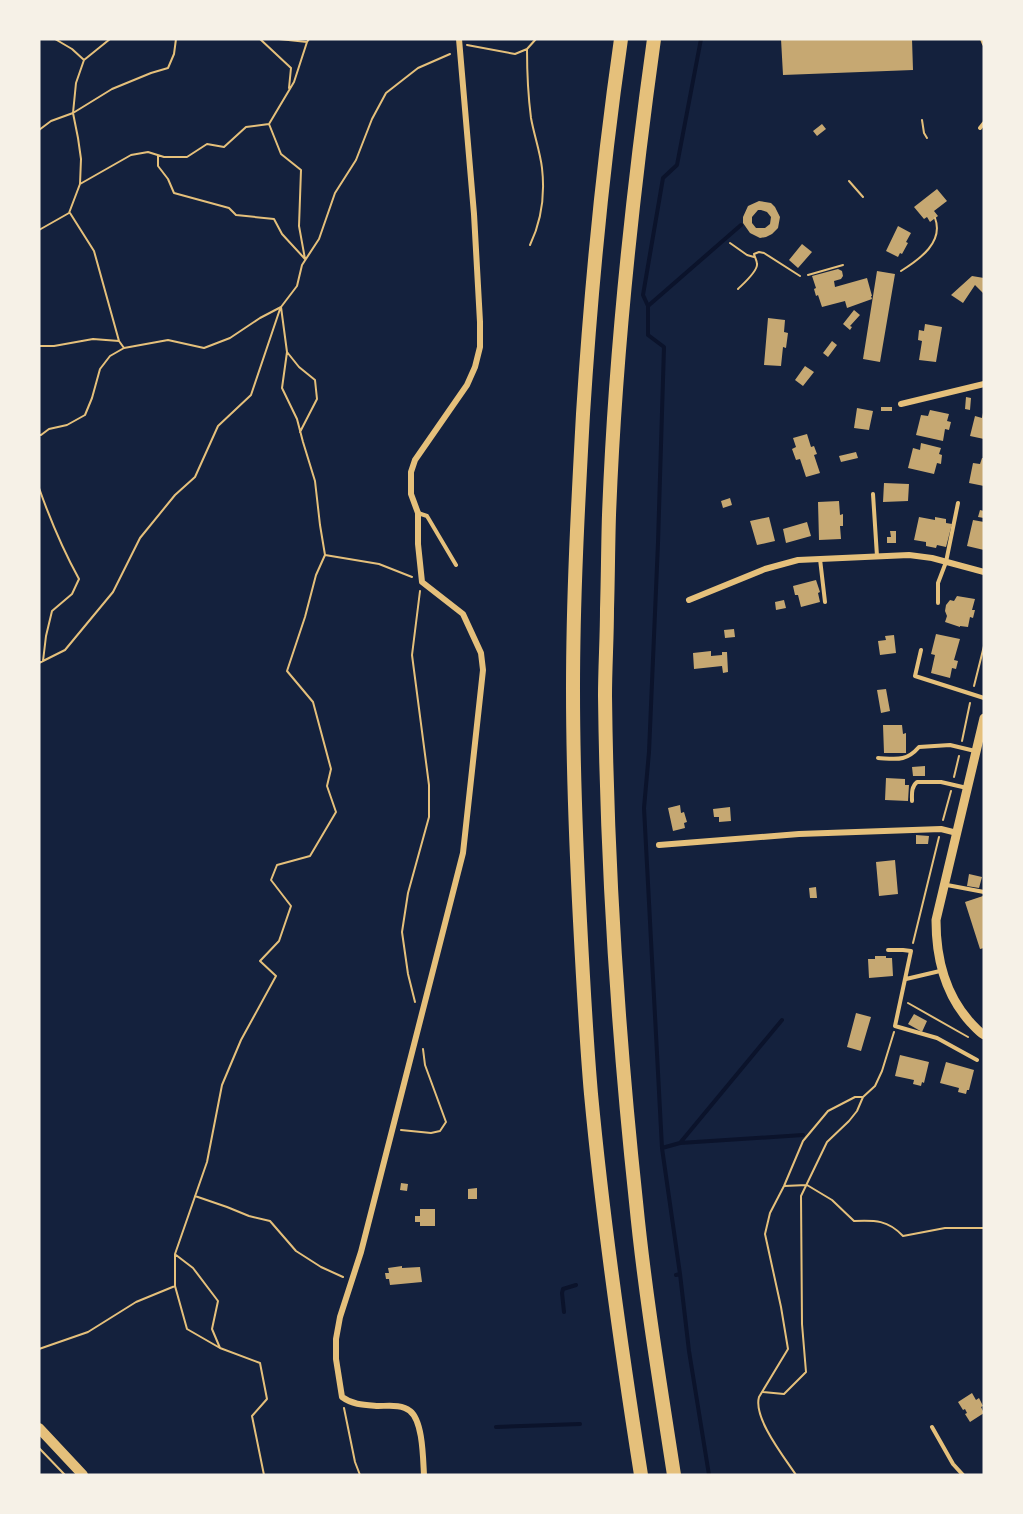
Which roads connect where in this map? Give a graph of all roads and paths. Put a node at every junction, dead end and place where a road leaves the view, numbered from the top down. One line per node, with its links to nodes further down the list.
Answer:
1 (55, 39): 14 (path)
2 (110, 39): 14 (path)
3 (177, 39): 16 (path)
4 (260, 39): 15 (path)
5 (279, 39): 10 (path)
6 (536, 39): 13 (path)
7 (621, 39): 115 (highway)
8 (654, 39): 116 (highway)
9 (982, 39): 12 (lane)
10 (308, 40): 15 (path)
11 (460, 44): 13 (path); 33 (path); 51 (street)
12 (984, 44)
13 (527, 49): 31 (path)
14 (84, 60): 16 (path)
15 (289, 91): 19 (path)
16 (73, 113): 21 (path); 25 (path)
17 (922, 120): 22 (path)
18 (984, 123): 20 (lane)
19 (269, 124): 23 (path); 33 (path)
20 (980, 128)
21 (39, 130)
22 (927, 138)
23 (158, 156): 25 (path); 33 (path)
24 (849, 181): 26 (path)
25 (80, 184): 27 (path)
26 (863, 197)
27 (69, 213): 29 (path); 40 (path)
28 (935, 218): 35 (path)
29 (39, 230)
30 (730, 243): 32 (path)
31 (530, 245)
32 (754, 257): 37 (path); 38 (path)
33 (305, 259): 39 (path)
34 (843, 265): 36 (path)
35 (902, 271)
36 (808, 275)
37 (800, 276)
38 (738, 289)
39 (281, 308): 42 (path); 43 (path); 64 (path)
40 (119, 341): 41 (path); 42 (path)
41 (39, 346)
42 (124, 348): 47 (path)
43 (287, 352): 46 (path); 46 (path)
44 (984, 384): 45 (street)
45 (901, 404)
46 (300, 432): 52 (path)
47 (39, 435)
48 (39, 488): 64 (path)
49 (873, 494): 53 (lane)
50 (958, 503): 55 (lane)
51 (418, 513): 56 (lane); 58 (street)
52 (325, 555): 58 (path); 98 (path)
53 (877, 556): 54 (street); 55 (street)
54 (820, 559): 59 (street); 60 (lane)
55 (946, 562): 57 (street); 61 (lane)
56 (456, 565)
57 (984, 572)
58 (422, 582): 84 (path); 84 (street)
59 (689, 600)
60 (825, 602)
61 (938, 603)
62 (984, 646): 65 (path)
63 (921, 650): 65 (lane)
64 (41, 662)
65 (972, 694): 66 (lane); 68 (path)
66 (984, 698)
67 (984, 718): 69 (street)
68 (961, 747): 69 (lane); 70 (lane); 71 (path)
69 (976, 751): 72 (street)
70 (878, 758)
71 (952, 784): 72 (lane); 73 (lane); 74 (path)
72 (967, 788): 75 (street)
73 (912, 801)
74 (941, 829): 75 (street); 76 (street); 80 (path)
75 (957, 833): 77 (street)
76 (659, 845)
77 (945, 884): 78 (lane); 81 (street)
78 (984, 892)
79 (888, 950): 80 (lane)
80 (911, 951): 82 (lane)
81 (941, 971): 82 (lane); 86 (street)
82 (906, 979): 83 (lane)
83 (901, 999): 85 (lane); 87 (path)
84 (419, 1021): 91 (street)
85 (895, 1026): 89 (lane); 90 (path)
86 (984, 1035)
87 (974, 1040)
88 (422, 1043): 91 (path)
89 (976, 1060)
90 (863, 1097): 95 (path); 96 (path)
91 (393, 1128): 101 (street)
92 (39, 1129): 93 (path)
93 (39, 1135)
94 (39, 1180): 97 (path)
95 (807, 1185): 96 (path); 99 (path); 105 (path)
96 (784, 1186): 105 (path)
97 (39, 1194)
98 (195, 1196): 100 (path); 101 (path)
99 (984, 1228)
100 (175, 1254): 102 (path); 103 (path)
101 (351, 1280): 106 (street)
102 (175, 1286): 103 (path); 104 (path)
103 (220, 1348): 112 (path)
104 (39, 1349)
105 (763, 1392): 117 (path)
106 (342, 1397): 113 (path); 114 (street)
107 (932, 1427): 118 (lane)
108 (39, 1428): 111 (main road)
109 (39, 1448): 110 (path)
110 (65, 1475)
111 (83, 1475)
112 (264, 1475)
113 (360, 1475)
114 (424, 1475)
115 (641, 1475)
116 (674, 1475)
117 (796, 1475)
118 (963, 1475)

